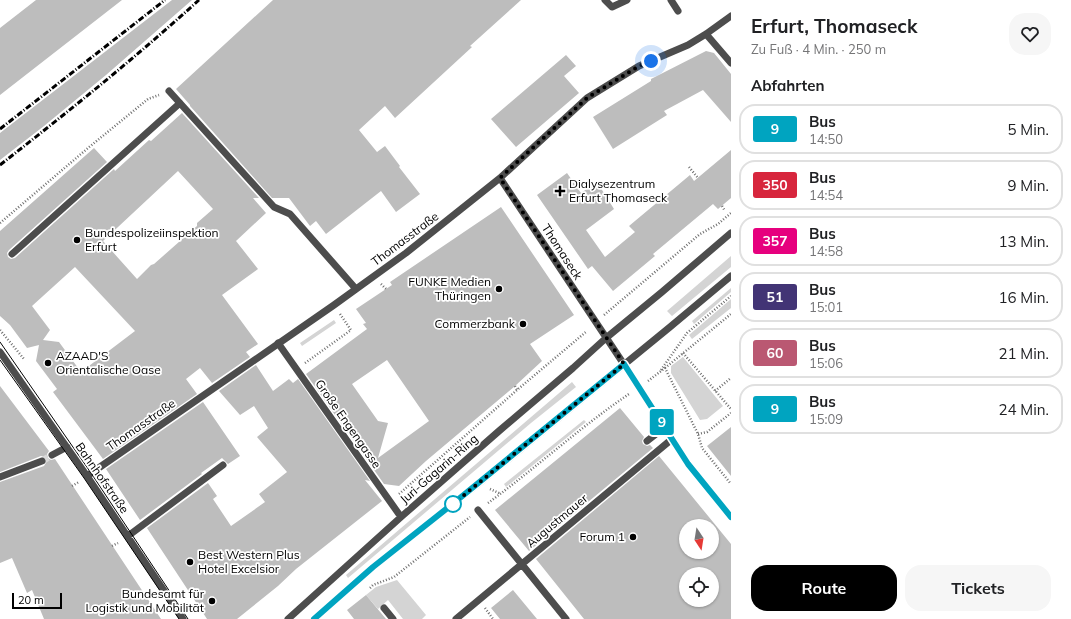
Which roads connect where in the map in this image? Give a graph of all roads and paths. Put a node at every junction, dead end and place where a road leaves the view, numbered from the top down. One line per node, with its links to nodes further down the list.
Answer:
1 (604, 0): 2 (street)
2 (627, 0)
3 (671, 0): 4 (street)
4 (678, 11)
5 (731, 16): 6 (street, Thomasstraße)
6 (706, 34): 7 (street); 11 (street, Thomasstraße)
7 (731, 63)
8 (169, 91): 9 (street); 16 (path)
9 (180, 103): 18 (street); 20 (street)
10 (689, 167): 12 (path)
11 (500, 178): 20 (street, Thomasstraße); 24 (street, Thomaseck)
12 (698, 178)
13 (722, 206): 14 (path)
14 (726, 211)
15 (731, 213): 24 (path)
16 (0, 223)
17 (731, 233): 26 (street, Juri-Gagarin-Ring)
18 (12, 254)
19 (731, 276): 31 (street)
20 (356, 289): 22 (street, Thomasstraße)
21 (731, 296): 34 (path)
22 (334, 305): 27 (street, Thomasstraße); 33 (path)
23 (731, 314): 29 (path)
24 (595, 322): 26 (street, Thomaseck); 38 (path)
25 (0, 330): 30 (path)
26 (606, 338): 31 (street); 57 (street, Juri-Gagarin-Ring)
27 (278, 343): 33 (street, Große Engengasse); 52 (street, Thomasstraße)
28 (0, 352): 48 (street, Bahnhofstraße)
29 (683, 353): 32 (path); 39 (path)
30 (24, 359)
31 (624, 364): 37 (street); 65 (street)
32 (665, 368): 34 (path); 45 (path)
33 (296, 369): 55 (street, Große Engengasse)
34 (660, 372): 37 (path)
35 (731, 378): 39 (path)
36 (515, 386): 38 (path)
37 (639, 387): 44 (street); 56 (path)
38 (517, 390): 41 (path)
39 (715, 391): 42 (path)
40 (499, 399): 41 (path)
41 (504, 403): 55 (path)
42 (731, 409)
43 (731, 413): 45 (path)
44 (665, 427): 46 (street); 47 (street)
45 (698, 434): 54 (path)
46 (672, 439): 58 (street); 60 (street, Augustmauer)
47 (647, 441)
48 (67, 447): 49 (street); 52 (street, Bahnhofstraße)
49 (52, 455)
50 (42, 461): 53 (street)
51 (223, 465): 59 (street)
52 (87, 476): 59 (street, Bahnhofstraße)
53 (0, 477)
54 (731, 484)
55 (390, 502): 57 (street, Große Engengasse)
56 (478, 510): 60 (street); 61 (path)
57 (400, 517): 64 (street, Juri-Gagarin-Ring)
58 (731, 517)
59 (128, 536): 63 (street, Bahnhofstraße)
60 (522, 564): 67 (street, Augustmauer); 68 (street)
61 (368, 590)
62 (384, 608): 66 (street)
63 (183, 619)
64 (288, 619)
65 (314, 619)
66 (393, 619)
67 (456, 619)
68 (566, 619)

